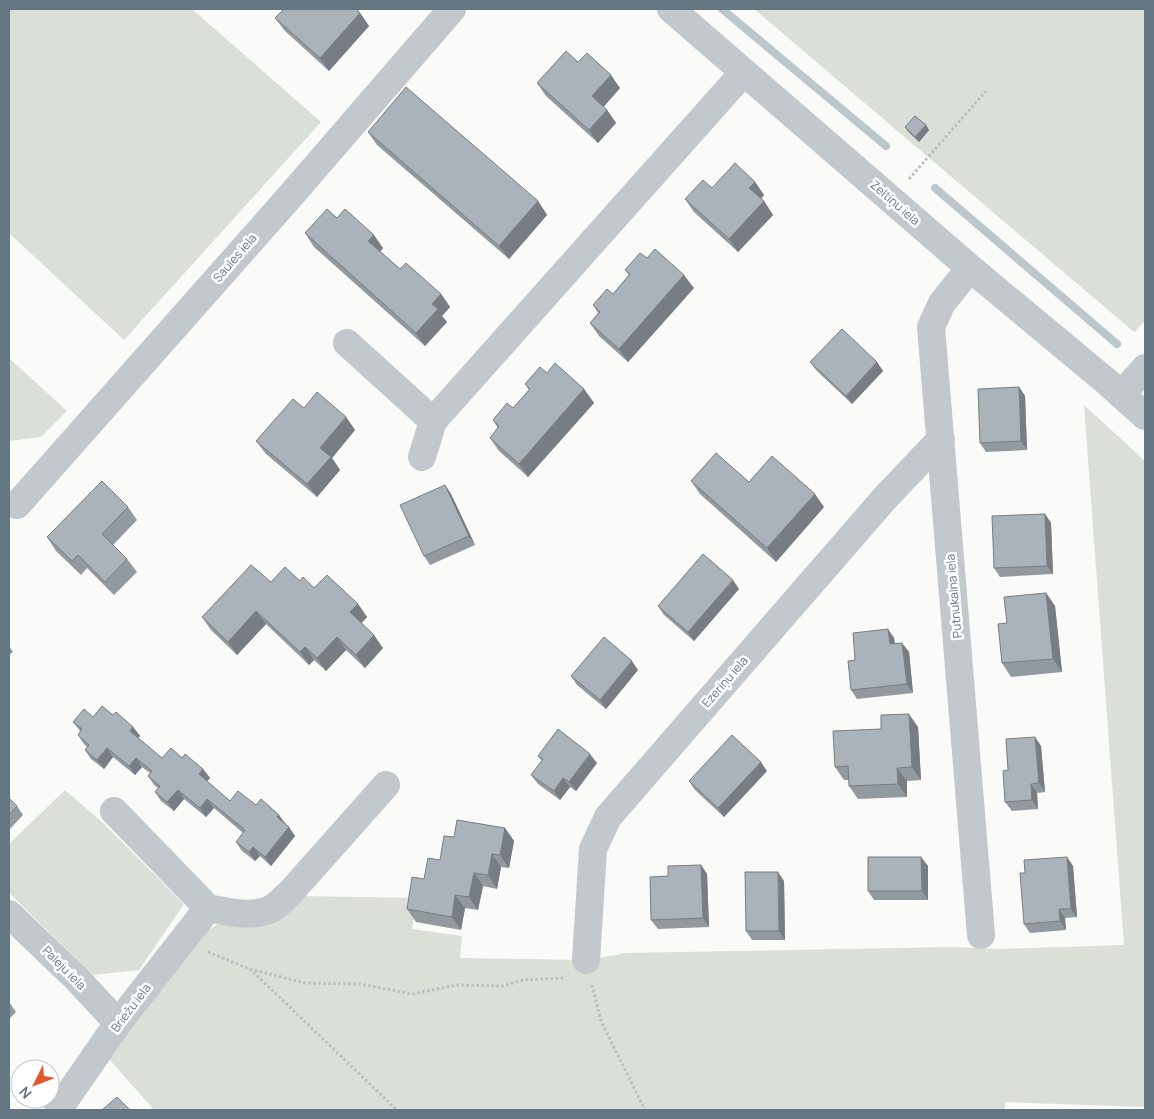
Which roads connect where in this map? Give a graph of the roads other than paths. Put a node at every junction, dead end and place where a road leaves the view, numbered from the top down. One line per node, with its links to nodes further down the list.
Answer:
1 (452, 9): 12 (street, Saules iela)
2 (670, 9): 3 (street, Zeltiņu iela)
3 (744, 72): 4 (street, Zeltiņu iela); 9 (street)
4 (970, 268): 7 (street, Zeltiņu iela); 10 (street, Putnukalna iela)
5 (347, 343): 9 (street)
6 (1145, 368): 7 (street)
7 (1121, 395): 8 (street, Zeltiņu iela)
8 (1145, 416)
9 (433, 421): 11 (street)
10 (941, 439): 17 (street, Putnukalna iela); 18 (street, Ezeriņu iela)
11 (422, 457)
12 (17, 505)
13 (386, 785): 15 (street)
14 (114, 811): 15 (street)
15 (208, 908): 19 (street, Briežu iela)
16 (9, 914): 19 (street, Paleju iela)
17 (981, 935)
18 (586, 960)
19 (118, 1023): 20 (street, Briežu iela)
20 (58, 1110)

